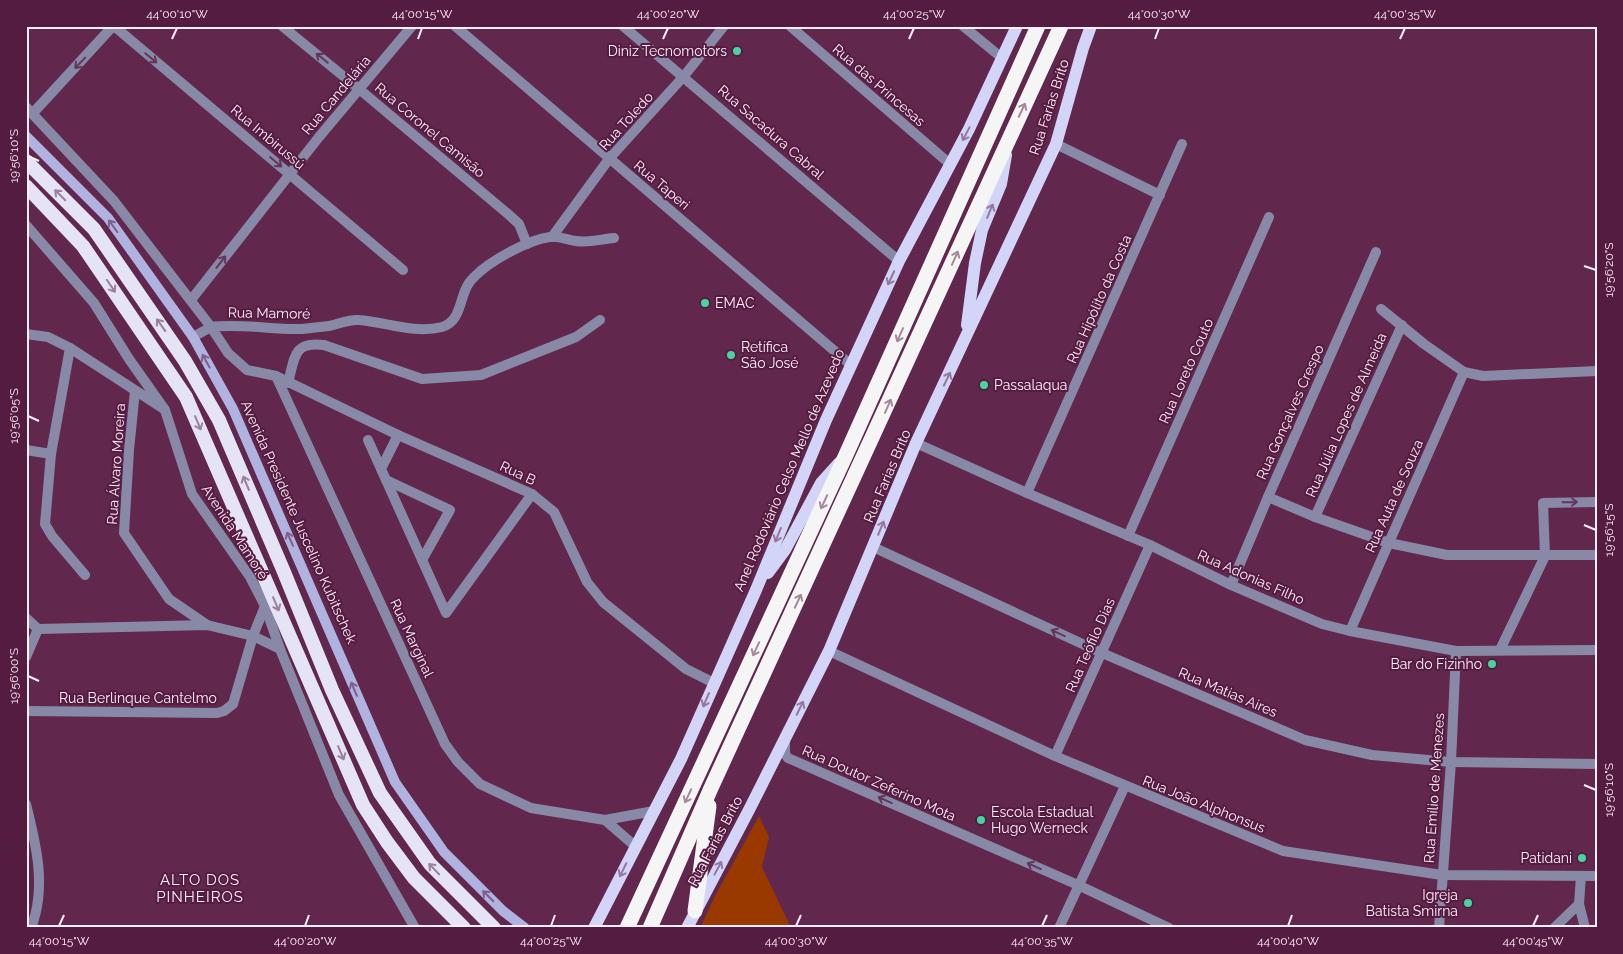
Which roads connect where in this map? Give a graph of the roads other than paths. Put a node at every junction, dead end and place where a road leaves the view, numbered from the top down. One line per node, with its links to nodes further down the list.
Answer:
1 (113, 26): 16 (street, one-way to 16); 24 (street, Rua Imbirussú, one-way to 24)
2 (282, 26): 15 (street, Rua Coronel Camisão, one-way to 2)
3 (412, 26): 15 (street, Rua Candelária)
4 (455, 26): 21 (street, Rua Taperi)
5 (624, 26): 14 (street, Rua Sacadura Cabral)
6 (724, 26): 14 (street, Rua Toledo)
7 (790, 26): 23 (street, Rua das Princesas)
8 (963, 26): 13 (street)
9 (1017, 26): 13 (main road, Anel Rodoviário Celso Mello de Azevedo)
10 (1038, 26): 56 (highway, one-way to 56)
11 (1061, 26): 18 (highway, one-way to 11)
12 (1091, 26): 19 (main road, Rua Farias Brito)
13 (1002, 58): 23 (main road, Anel Rodoviário Celso Mello de Azevedo, one-way to 23)
14 (684, 76): 21 (street, Rua Toledo); 33 (street, Rua Sacadura Cabral)
15 (360, 89): 24 (street, Rua Candelária); 31 (street, Rua Coronel Camisão)
16 (30, 110): 35 (street, Rua B)
17 (26, 136): 41 (main road, Avenida Presidente Juscelino Kubitschek, one-way to 17)
18 (1008, 142): 42 (main road, one-way to 18); 94 (highway, one-way to 18)
19 (1056, 144): 26 (street); 42 (main road, Rua Farias Brito)
20 (1182, 144): 26 (street, Rua Hipólito da Costa)
21 (609, 159): 29 (street, Rua Toledo); 44 (street, Rua Taperi)
22 (26, 161): 108 (highway, one-way to 22)
23 (950, 164): 33 (main road, Anel Rodoviário Celso Mello de Azevedo)
24 (290, 174): 34 (street, Rua Imbirussú); 35 (street, Rua Candelária, one-way to 24)
25 (26, 186): 107 (highway, one-way to 107)
26 (1160, 195): 59 (street, Rua Hipólito da Costa)
27 (1269, 216): 64 (street, Rua Loreto Couto)
28 (26, 225): 50 (street, Avenida Mamoré)
29 (552, 236): 30 (street); 31 (street, Rua Mamoré)
30 (614, 238)
31 (527, 244): 39 (street, Rua Mamoré)
32 (1376, 252): 61 (street, Rua Gonçalves Crespo)
33 (899, 261): 44 (main road, Anel Rodoviário Celso Mello de Azevedo, one-way to 44)
34 (403, 270)
35 (191, 300): 39 (street, Rua B)
36 (1381, 309): 38 (street)
37 (600, 320): 48 (street)
38 (1402, 325): 46 (street); 63 (street, Rua Júlia Lopes de Almeida)
39 (211, 327): 41 (street); 47 (street, Rua B)
40 (26, 334): 43 (street)
41 (193, 337): 109 (main road, Avenida Presidente Juscelino Kubitschek, one-way to 41)
42 (963, 344): 53 (main road, Rua Farias Brito, one-way to 42)
43 (70, 348): 49 (street); 55 (street)
44 (851, 365): 73 (main road, Anel Rodoviário Celso Mello de Azevedo, one-way to 73)
45 (1597, 371): 46 (street)
46 (1464, 372): 65 (street, Rua Auta de Souza)
47 (276, 376): 48 (street, Rua B); 97 (street, Rua Marginal)
48 (288, 383): 51 (street, Rua B)
49 (135, 391): 50 (street); 76 (street, Rua Álvaro Moreira)
50 (165, 410): 74 (street, Avenida Mamoré)
51 (398, 434): 57 (street); 60 (street, Rua B)
52 (368, 440): 57 (street)
53 (916, 443): 59 (street, Rua Adonias Filho); 67 (main road, Rua Farias Brito, one-way to 53)
54 (26, 450): 55 (street)
55 (51, 454): 71 (street)
56 (845, 457): 73 (main road); 111 (highway, one-way to 111)
57 (381, 469): 58 (street)
58 (386, 480): 70 (street); 70 (street)
59 (1027, 493): 64 (street, Rua Adonias Filho)
60 (532, 494): 70 (street); 87 (street, Rua B)
61 (1268, 497): 63 (street, Rua Júlia Lopes de Almeida); 72 (street, Rua Gonçalves Crespo)
62 (1597, 502): 68 (street, one-way to 62)
63 (1315, 517): 65 (street, Rua Júlia Lopes de Almeida)
64 (1128, 536): 66 (street, Rua Adonias Filho)
65 (1389, 543): 68 (street, Rua Júlia Lopes de Almeida); 78 (street, Rua Auta de Souza)
66 (1150, 546): 72 (street, Rua Adonias Filho); 85 (street, Rua Teófilo Dias)
67 (873, 547): 83 (main road, Rua Farias Brito); 85 (street, Rua Matias Aires, one-way to 67)
68 (1545, 556): 69 (street, Rua Júlia Lopes de Almeida); 81 (street)
69 (1597, 556)
70 (422, 560)
71 (85, 576)
72 (1231, 585): 78 (street, Rua Adonias Filho)
73 (756, 590): 87 (main road, Anel Rodoviário Celso Mello de Azevedo)
74 (265, 606): 79 (street, Rua Berlinque Cantelmo); 80 (street, Avenida Mamoré)
75 (26, 618): 77 (street)
76 (207, 625): 77 (street); 79 (street)
77 (38, 628): 86 (street)
78 (1350, 631): 84 (street, Rua Adonias Filho)
79 (253, 636): 80 (street); 88 (street, Rua Berlinque Cantelmo)
80 (280, 649): 106 (street, Avenida Mamoré)
81 (1500, 650): 82 (street, Rua Adonias Filho); 84 (street, Rua Adonias Filho)
82 (1597, 650)
83 (829, 651): 89 (main road, Rua Farias Brito, one-way to 83); 90 (street, Rua João Alphonsus)
84 (1456, 651): 91 (street, Rua Emílio de Menezes)
85 (1102, 653): 90 (street, Rua Teófilo Dias); 91 (street, Rua Matias Aires)
86 (26, 658)
87 (714, 683): 96 (main road, Anel Rodoviário Celso Mello de Azevedo, one-way to 96)
88 (26, 711)
89 (785, 739): 102 (street, Rua Doutor Zeferino Mota, one-way to 89); 104 (main road, Rua Farias Brito, one-way to 89)
90 (1055, 756): 93 (street, Rua João Alphonsus)
91 (1451, 762): 92 (street, Rua Matias Aires); 99 (street, Rua Emílio de Menezes)
92 (1597, 764)
93 (1125, 786): 99 (street, Rua João Alphonsus); 102 (street)
94 (711, 788): 104 (highway); 112 (highway)
95 (26, 804): 105 (street)
96 (654, 811): 97 (street, Rua Marginal); 98 (main road, Anel Rodoviário Celso Mello de Azevedo)
97 (605, 820): 98 (street)
98 (635, 846): 110 (main road, Anel Rodoviário Celso Mello de Azevedo, one-way to 110)
99 (1442, 875): 100 (street, Rua João Alphonsus); 116 (street, Rua Emílio de Menezes)
100 (1581, 876): 101 (street, Rua João Alphonsus); 103 (street)
101 (1597, 876)
102 (1078, 885): 114 (street); 115 (street, Rua Doutor Zeferino Mota)
103 (1579, 904): 117 (street); 118 (street)
104 (695, 911): 113 (main road, Rua Farias Brito)
105 (31, 928)
106 (416, 928)
107 (464, 928)
108 (494, 928)
109 (526, 928)
110 (594, 928)
111 (627, 928)
112 (650, 928)
113 (687, 928)
114 (1059, 928)
115 (1168, 928)
116 (1438, 928)
117 (1554, 928)
118 (1585, 928)

